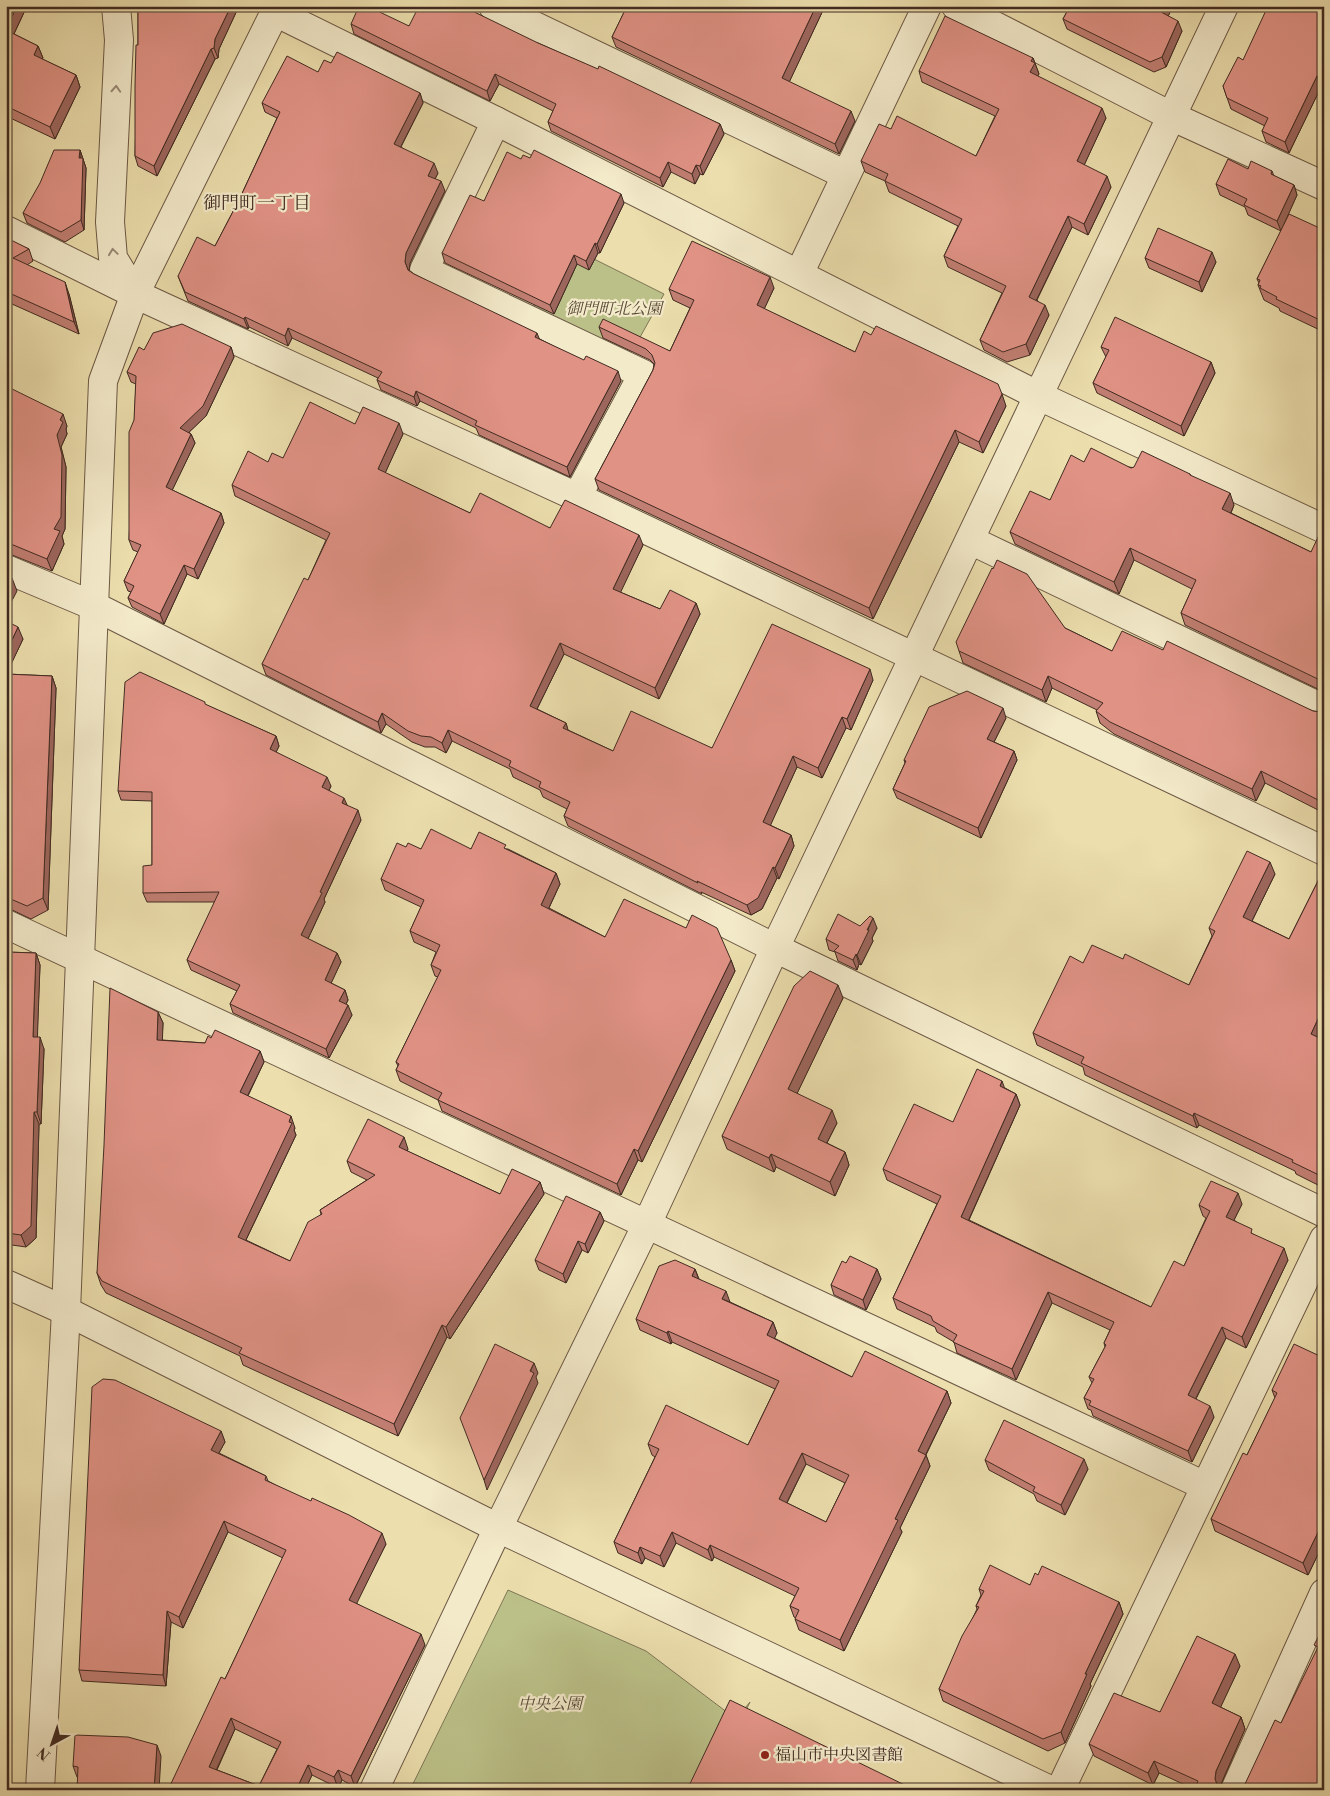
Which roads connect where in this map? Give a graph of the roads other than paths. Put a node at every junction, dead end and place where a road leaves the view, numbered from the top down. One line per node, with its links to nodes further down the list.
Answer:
1 (116, 6): 13 (street, one-way to 1)
2 (493, 6): 9 (street)
3 (927, 6): 9 (street)
4 (956, 6): 7 (street)
5 (1224, 6): 7 (street)
6 (277, 9): 8 (street); 13 (street)
7 (1171, 116): 10 (street); 14 (street)
8 (496, 121): 12 (street); 15 (street)
9 (846, 175): 12 (street)
10 (1324, 186)
11 (6, 230): 13 (street)
12 (799, 274): 14 (street)
13 (134, 294): 15 (street); 19 (street)
14 (1039, 396): 16 (street); 17 (street)
15 (577, 497): 20 (street)
16 (1324, 529)
17 (970, 540): 20 (street); 21 (street)
18 (6, 569): 19 (street)
19 (94, 606): 24 (street); 25 (street)
20 (914, 657): 22 (street); 24 (street)
21 (1324, 709)
22 (1324, 851)
23 (6, 924): 25 (street)
24 (775, 948): 26 (street); 27 (street)
25 (80, 959): 27 (street); 30 (street)
26 (1324, 1213)
27 (647, 1224): 31 (street); 32 (street)
28 (1324, 1238): 31 (street)
29 (6, 1284): 30 (street)
30 (66, 1311): 32 (street); 34 (street)
31 (1205, 1486): 37 (street)
32 (498, 1528): 35 (street); 36 (street)
33 (1324, 1593): 38 (street)
34 (40, 1790)
35 (374, 1790)
36 (1050, 1790)
37 (1060, 1790)
38 (1235, 1790)

